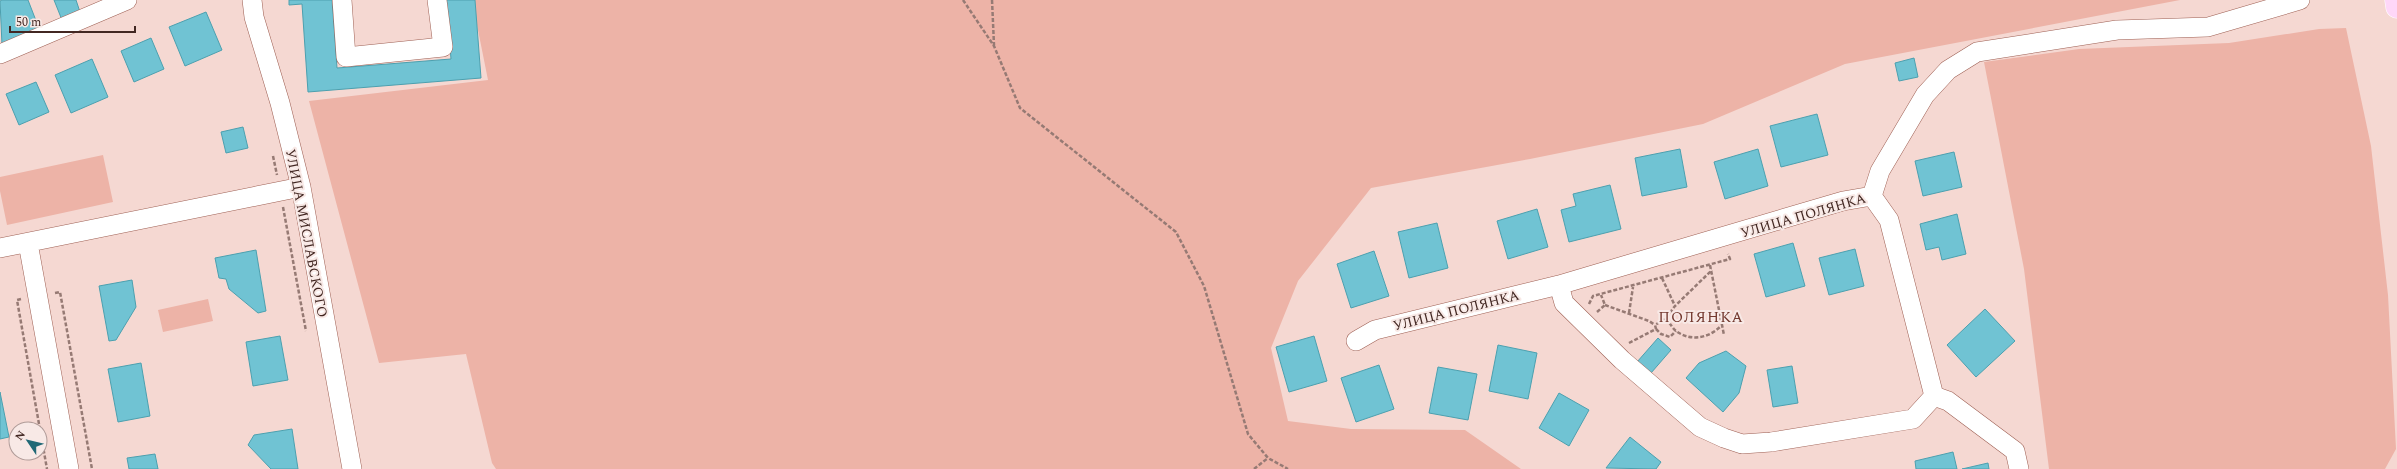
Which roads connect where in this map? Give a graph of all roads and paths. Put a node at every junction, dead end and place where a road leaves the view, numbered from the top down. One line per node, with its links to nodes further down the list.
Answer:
1 (127, 0): 11 (street)
2 (252, 0): 12 (street, УЛИЦА МИСЛАВСКОГО)
3 (342, 0): 4 (street)
4 (437, 0)
5 (963, 0): 10 (path)
6 (992, 0): 10 (path)
7 (2300, 0): 13 (street, УЛИЦА ПОЛЯНКА)
8 (2396, 0): 9 (main road)
9 (2397, 7)
10 (994, 46): 39 (path)
11 (0, 54)
12 (301, 187): 15 (street); 43 (street, УЛИЦА МИСЛАВСКОГО)
13 (1872, 196): 14 (street, УЛИЦА ПОЛЯНКА); 38 (street)
14 (1721, 238): 17 (path); 20 (street, УЛИЦА ПОЛЯНКА)
15 (28, 243): 16 (street); 41 (street)
16 (0, 248)
17 (1710, 265): 18 (path); 19 (path)
18 (1712, 270): 26 (path); 32 (path)
19 (1662, 278): 21 (path); 26 (path)
20 (1559, 284): 36 (street, УЛИЦА ПОЛЯНКА); 38 (street)
21 (1633, 286): 23 (path); 28 (path)
22 (60, 292): 42 (path)
23 (1601, 296): 25 (path); 27 (path)
24 (17, 300): 40 (path)
25 (1605, 305): 28 (path); 29 (path)
26 (1675, 306): 30 (path)
27 (1589, 307)
28 (1630, 313): 31 (path)
29 (1600, 317)
30 (1665, 319): 31 (path); 34 (path)
31 (1655, 325): 33 (path)
32 (1721, 325): 34 (path); 35 (path)
33 (1656, 329): 34 (path); 37 (path)
34 (1676, 331)
35 (1724, 335)
36 (1356, 341)
37 (1626, 344)
38 (1934, 396): 46 (street)
39 (1268, 458): 44 (path); 45 (path)
40 (47, 469)
41 (69, 469)
42 (92, 469)
43 (352, 469)
44 (1254, 469)
45 (1288, 469)
46 (2019, 469)

